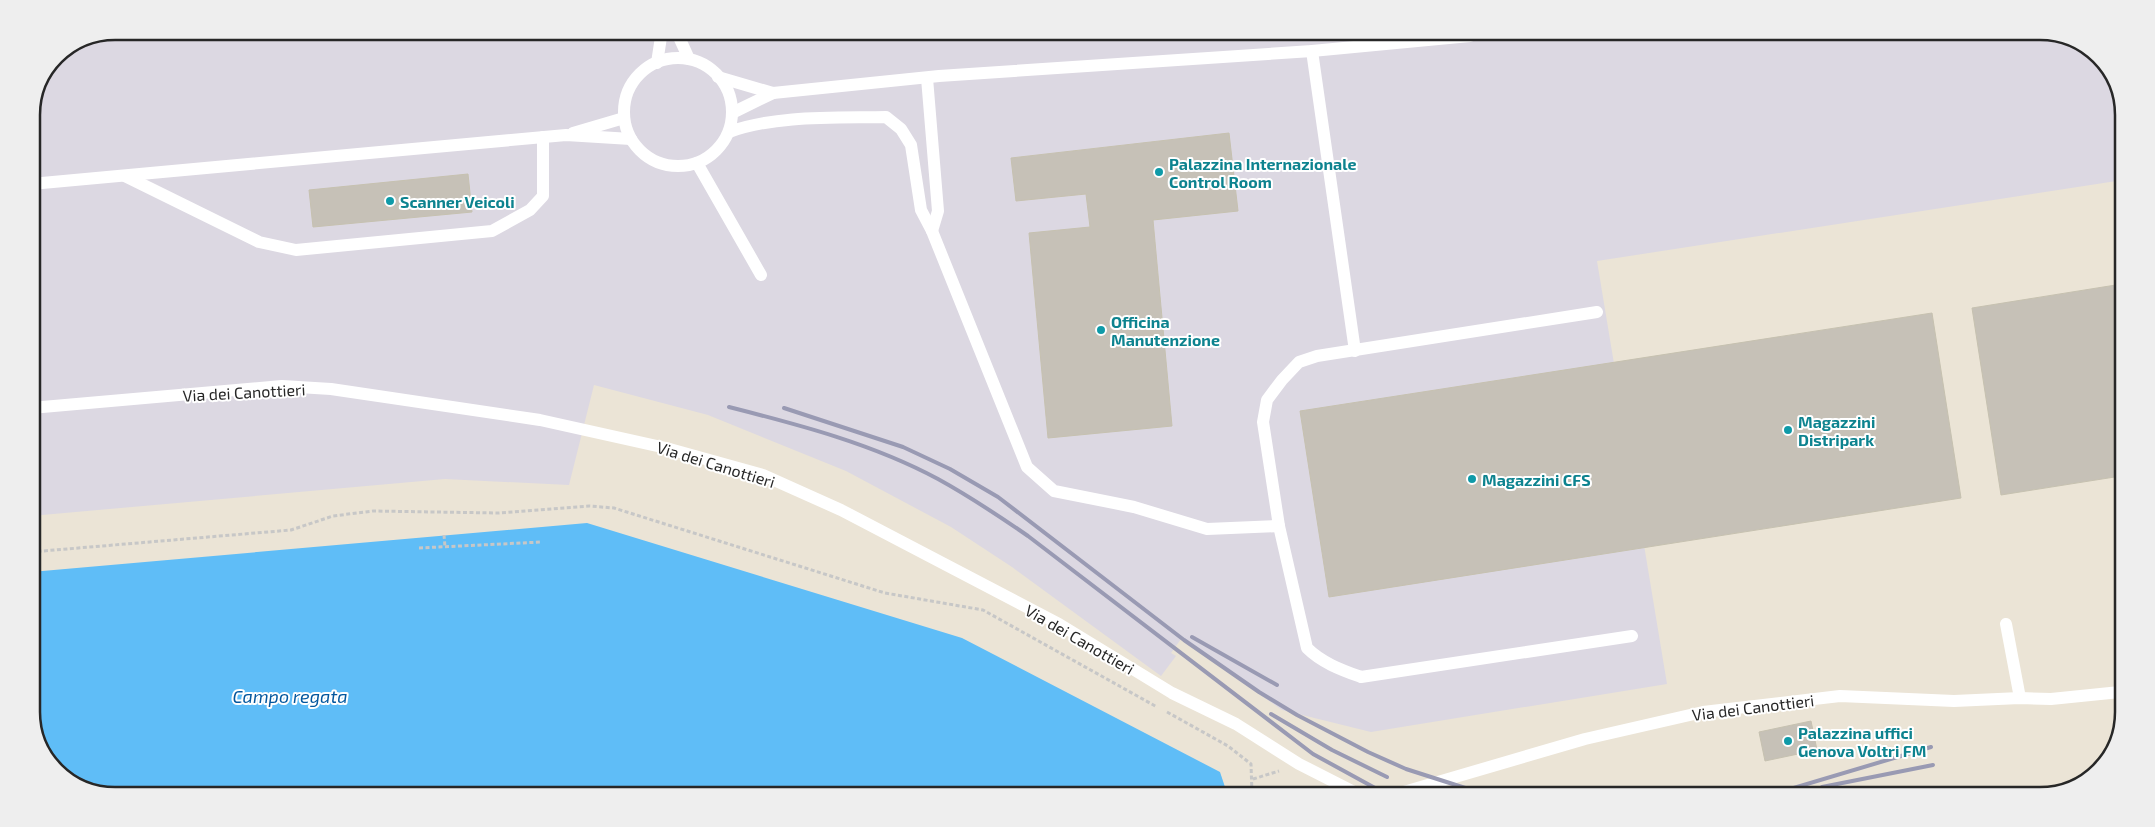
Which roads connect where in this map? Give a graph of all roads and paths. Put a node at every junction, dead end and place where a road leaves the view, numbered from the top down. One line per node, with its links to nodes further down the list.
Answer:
1 (661, 40): 6 (lane)
2 (680, 40): 5 (lane)
3 (1428, 40): 4 (lane)
4 (1312, 51): 8 (lane); 22 (lane)
5 (689, 59): 6 (lane); 7 (lane)
6 (657, 63): 11 (lane)
7 (718, 77): 9 (lane); 10 (lane)
8 (927, 78): 9 (lane); 19 (lane)
9 (773, 92): 10 (lane)
10 (732, 113): 12 (lane)
11 (624, 118): 13 (lane); 15 (lane)
12 (728, 132): 16 (lane); 19 (lane)
13 (566, 135): 14 (lane); 15 (lane)
14 (543, 137): 17 (lane); 17 (lane)
15 (631, 138): 16 (lane)
16 (697, 163): 20 (lane)
17 (125, 176): 18 (lane)
18 (40, 183)
19 (932, 231): 24 (lane)
20 (761, 276)
21 (1597, 312): 22 (lane)
22 (1355, 351): 24 (lane)
23 (40, 407): 35 (lane, Via dei Canottieri)
24 (1279, 526): 31 (lane)
25 (444, 535): 27 (path)
26 (542, 542): 27 (path)
27 (445, 547): 28 (path)
28 (419, 548)
29 (40, 551): 34 (path)
30 (2006, 624): 33 (lane)
31 (1632, 636)
32 (2115, 693): 33 (lane, Via dei Canottieri)
33 (2020, 698): 36 (lane, Via dei Canottieri)
34 (1253, 787)
35 (1344, 787)
36 (1421, 787)

